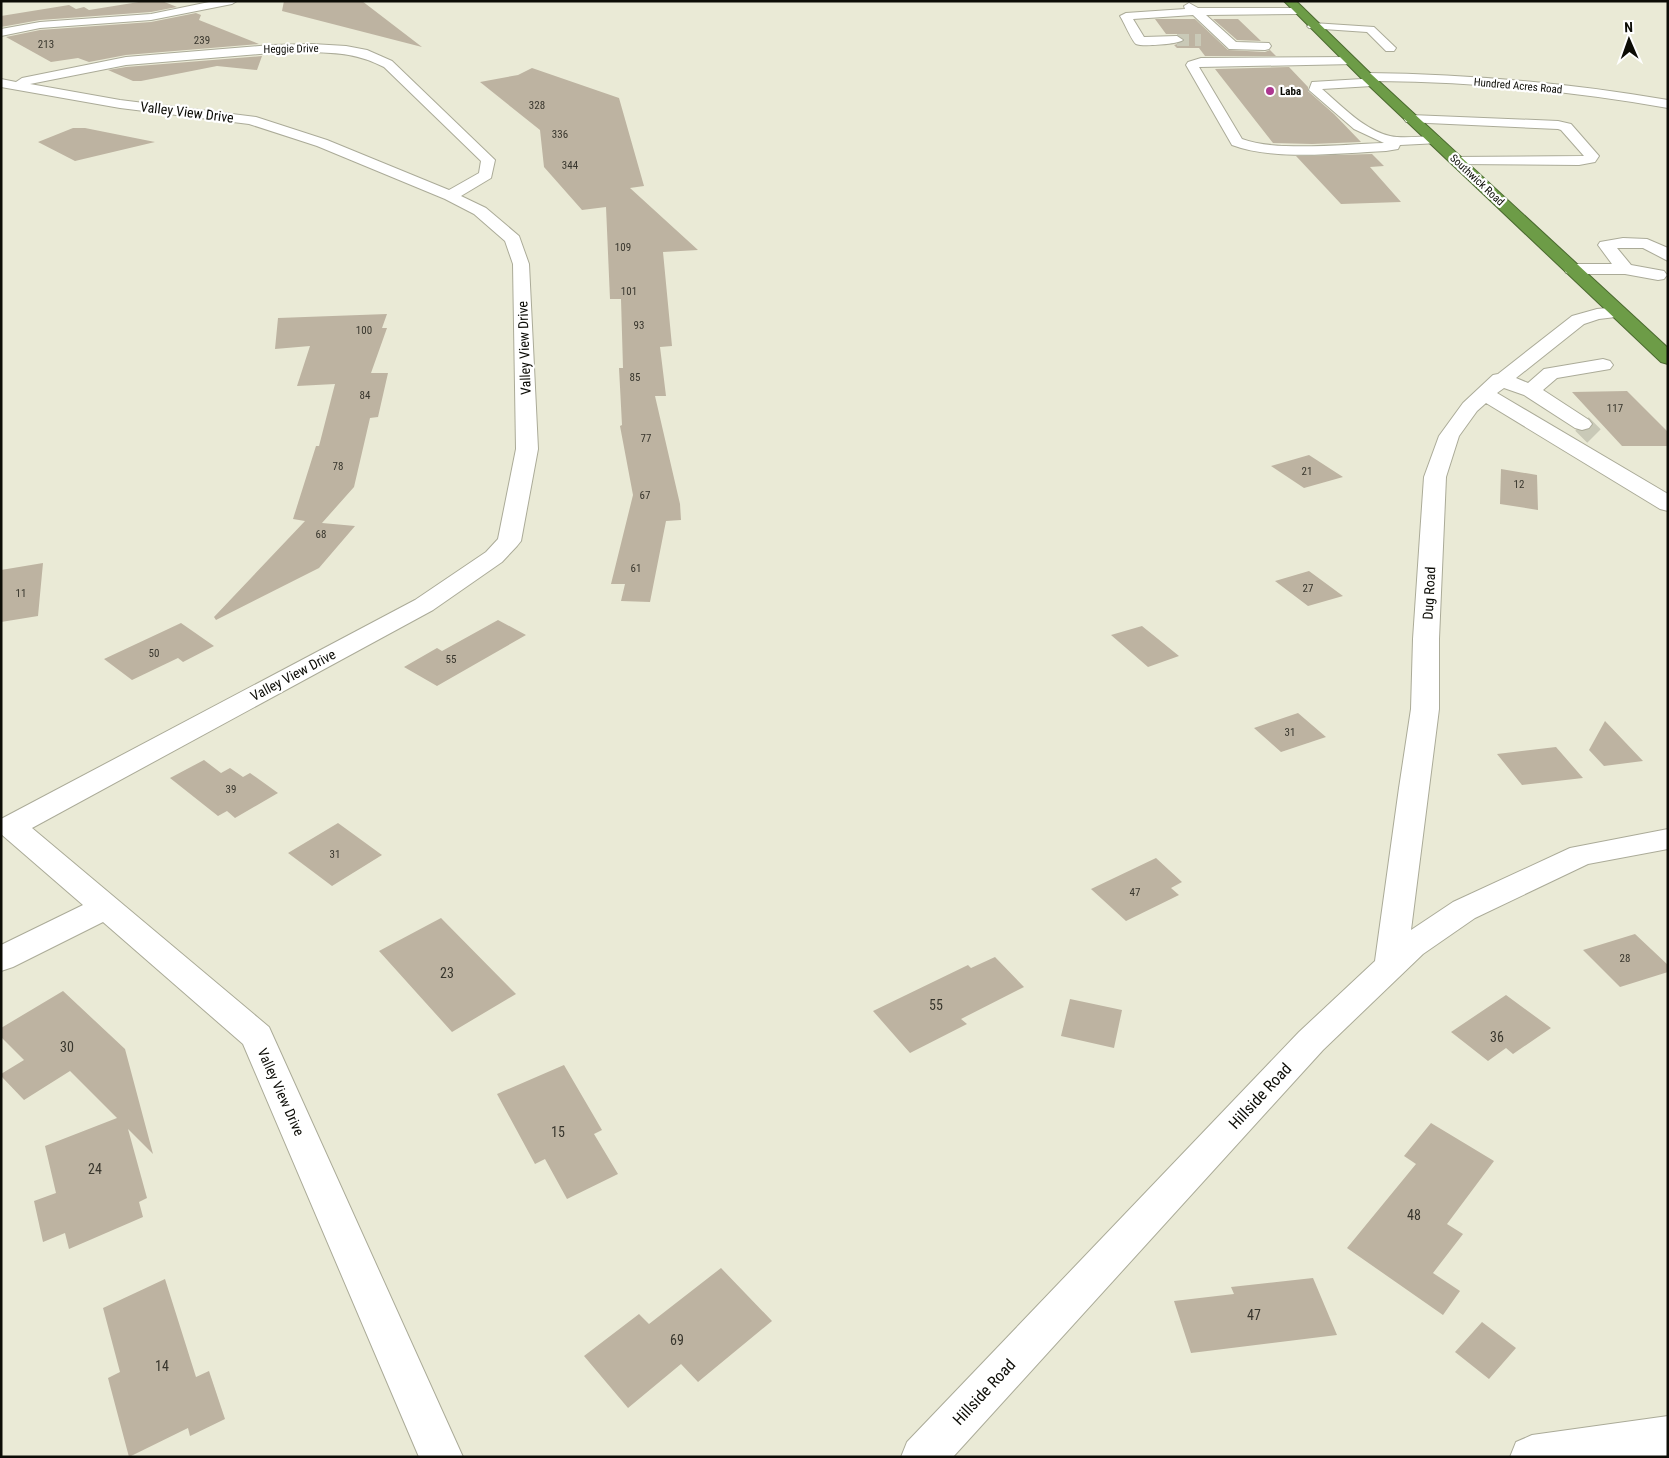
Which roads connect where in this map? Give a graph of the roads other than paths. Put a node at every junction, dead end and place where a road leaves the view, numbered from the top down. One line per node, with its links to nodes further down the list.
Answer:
1 (232, 1): 7 (street)
2 (1173, 1): 5 (street)
3 (1294, 6): 4 (street); 6 (highway, Southwick Road)
4 (1245, 12): 5 (street); 8 (street)
5 (1198, 13): 8 (street); 9 (street)
6 (1313, 26): 11 (highway, Southwick Road); 13 (street)
7 (1, 33)
8 (1223, 37): 10 (street)
9 (1181, 38)
10 (1206, 38)
11 (1334, 45): 12 (street); 16 (highway, Southwick Road)
12 (1316, 46)
13 (1390, 48)
14 (1295, 51): 15 (street)
15 (1307, 61): 16 (street); 26 (street)
16 (1351, 61): 17 (highway, Southwick Road)
17 (1374, 84): 19 (street, Hundred Acres Road); 20 (street); 24 (highway, Southwick Road); 26 (street)
18 (4, 85): 29 (street, Valley View Drive); 29 (street, Heggie Drive)
19 (1516, 85): 21 (street); 22 (street, Hundred Acres Road)
20 (1403, 92)
21 (1528, 97)
22 (1668, 104)
23 (1541, 109): 25 (street)
24 (1411, 119): 25 (street); 27 (highway, Southwick Road)
25 (1558, 124): 28 (street)
26 (1391, 140): 27 (street)
27 (1434, 140): 28 (highway, Southwick Road)
28 (1456, 160): 31 (highway, Southwick Road)
29 (450, 196): 42 (street, Valley View Drive)
30 (1668, 256): 32 (street)
31 (1572, 269): 32 (street); 34 (highway, Southwick Road)
32 (1625, 269): 33 (street)
33 (1658, 278): 34 (street)
34 (1587, 283): 35 (highway, Southwick Road)
35 (1618, 312): 36 (highway, Southwick Road); 38 (street, Dug Road)
36 (1668, 358)
37 (1603, 365): 39 (street)
38 (1492, 387): 39 (street); 40 (street); 46 (street, Dug Road)
39 (1531, 391): 40 (street)
40 (1586, 437): 41 (street)
41 (1668, 504)
42 (6, 822): 44 (street, Valley View Drive)
43 (1668, 840): 46 (street, Hillside Road)
44 (105, 907): 45 (street); 48 (street, Valley View Drive)
45 (1, 959)
46 (1391, 966): 49 (street, Hillside Road)
47 (1668, 1437): 50 (street)
48 (440, 1457)
49 (923, 1457)
50 (1532, 1457)

